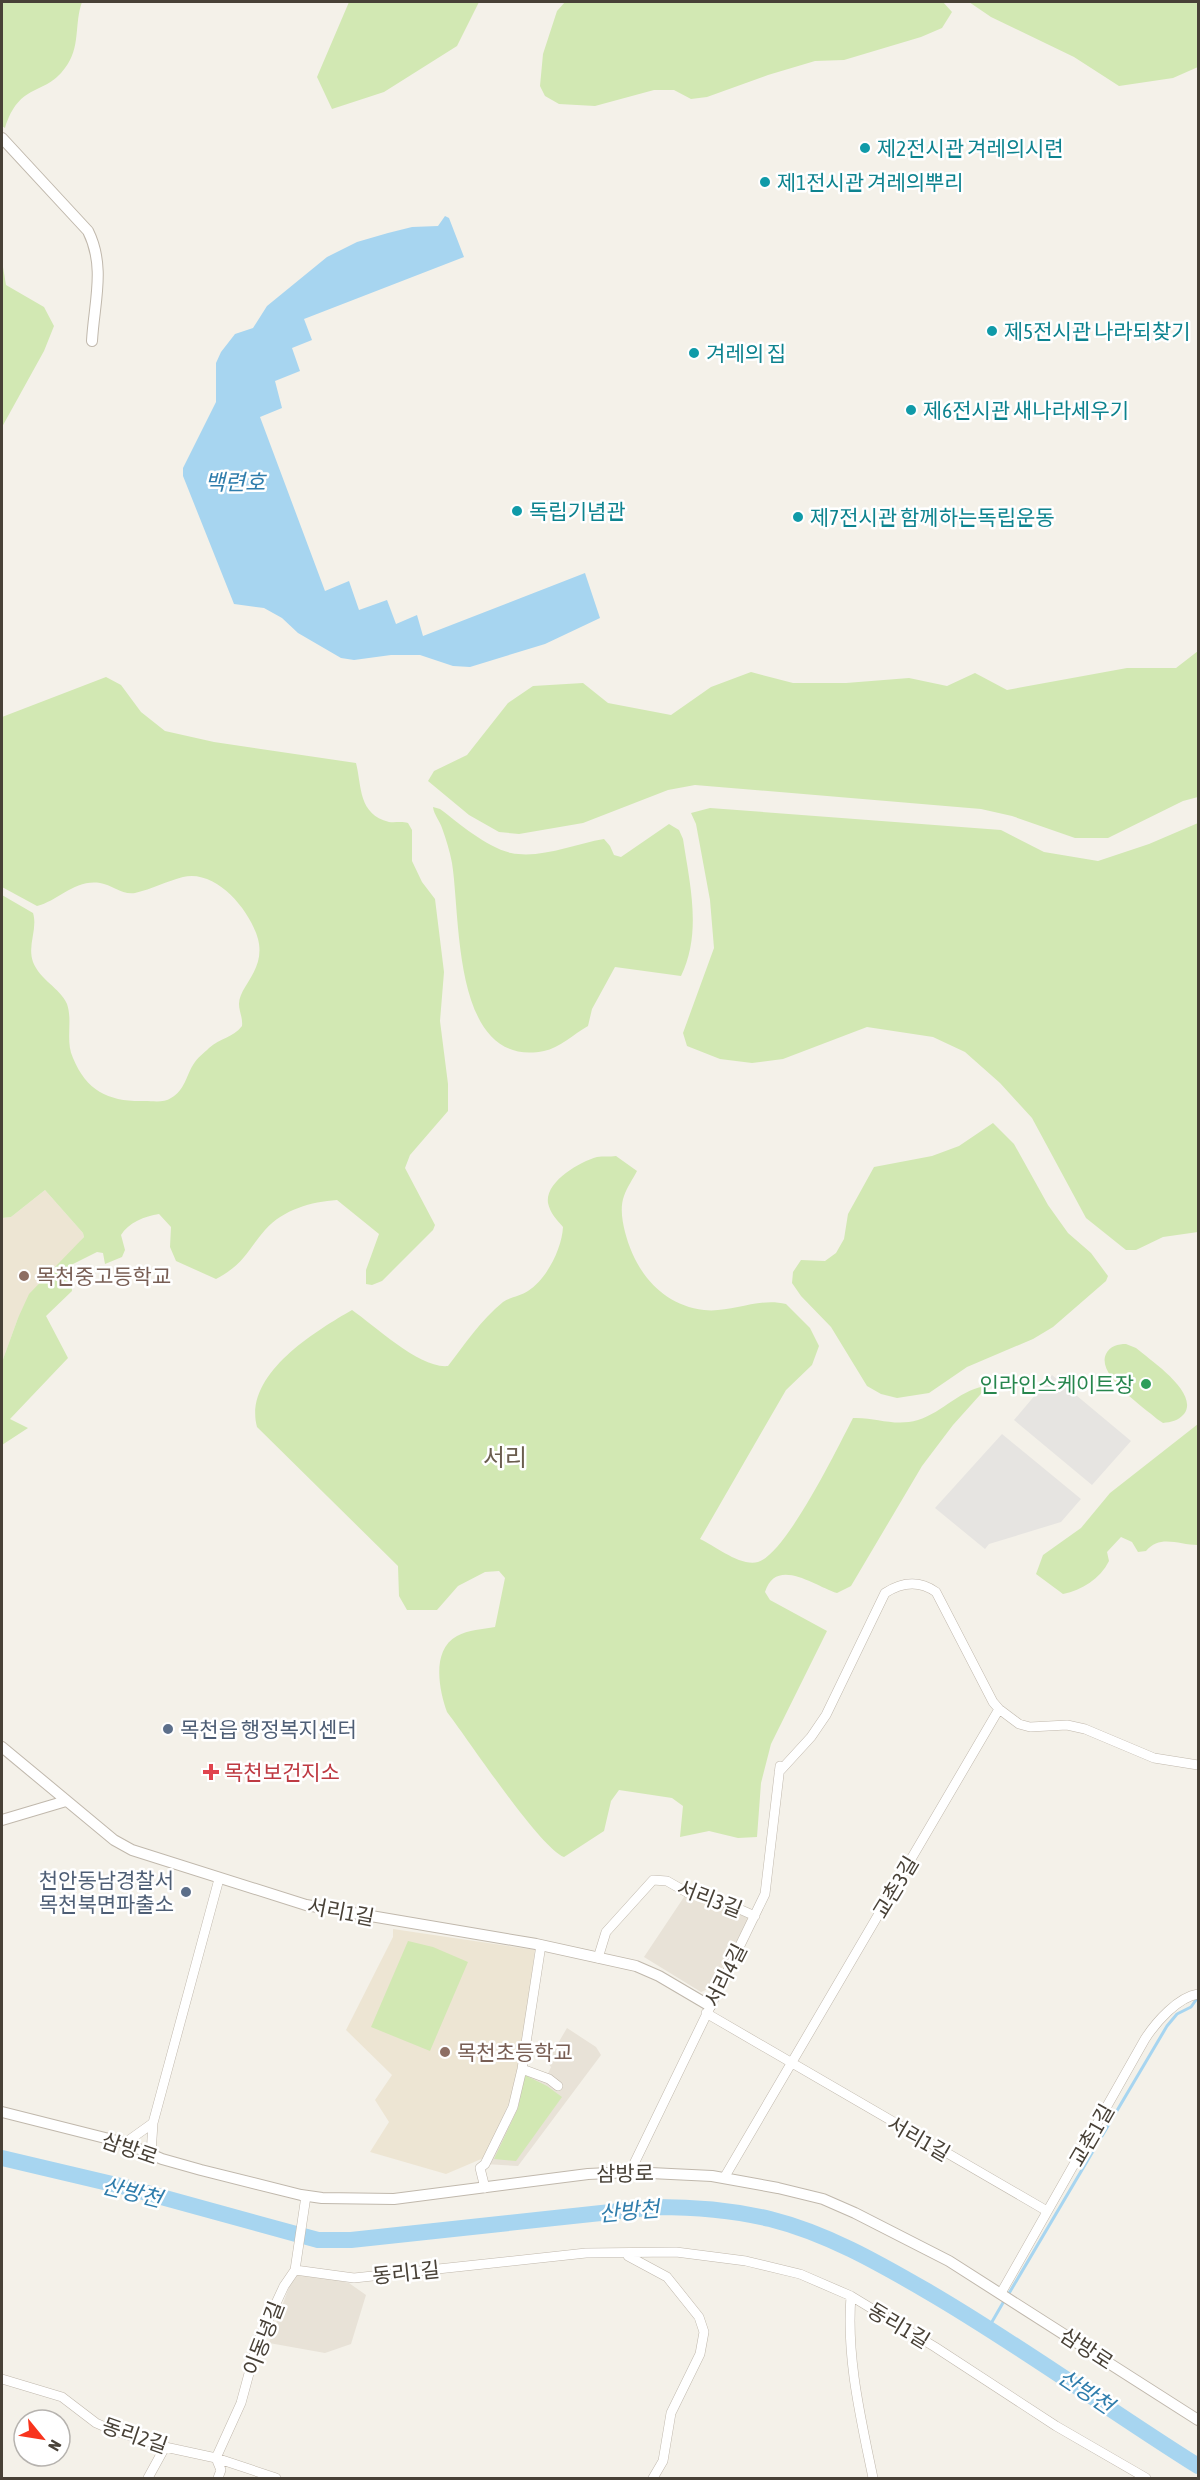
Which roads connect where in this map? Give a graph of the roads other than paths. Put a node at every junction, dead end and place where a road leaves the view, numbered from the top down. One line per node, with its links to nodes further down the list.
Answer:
1 (2, 138): 2 (street)
2 (92, 341)
3 (999, 1710): 5 (street); 9 (street, 서리4길); 14 (street, 교촌3길)
4 (2, 1747): 6 (street, 서리1길)
5 (1198, 1765)
6 (66, 1801): 7 (street); 8 (street, 서리1길)
7 (2, 1820)
8 (219, 1879): 10 (street, 서리1길); 18 (street)
9 (755, 1916): 11 (street, 서리3길); 13 (street, 서리4길)
10 (541, 1945): 11 (street, 서리1길); 15 (street)
11 (598, 1958): 13 (street, 서리1길)
12 (1195, 1995): 25 (street, 교촌1길)
13 (708, 2010): 14 (street, 서리1길); 21 (street, 서리4길)
14 (790, 2064): 22 (street); 25 (street, 서리1길)
15 (522, 2069): 16 (street); 23 (street)
16 (558, 2086)
17 (2, 2112): 19 (street, 삼방로)
18 (153, 2123): 19 (street); 20 (street)
19 (125, 2143): 20 (street, 삼방로)
20 (151, 2154): 24 (street, 삼방로)
21 (630, 2172): 22 (street, 삼방로); 23 (street, 삼방로)
22 (724, 2178): 28 (street, 삼방로)
23 (485, 2188): 24 (street, 삼방로)
24 (306, 2196): 27 (street, 이동녕길)
25 (1047, 2211): 28 (street, 교촌1길)
26 (624, 2254): 27 (street, 동리1길); 29 (street, 동리1길); 37 (street, 동리1길)
27 (295, 2270): 33 (street, 이동녕길)
28 (1001, 2293): 31 (street, 삼방로)
29 (851, 2296): 38 (street); 39 (street, 동리1길)
30 (2, 2379): 32 (street, 동리2길)
31 (1198, 2420)
32 (165, 2447): 33 (street, 동리2길); 34 (street)
33 (216, 2458): 35 (street); 36 (street, 동리2길)
34 (148, 2478)
35 (218, 2478)
36 (276, 2478)
37 (653, 2478)
38 (873, 2478)
39 (1146, 2478)

